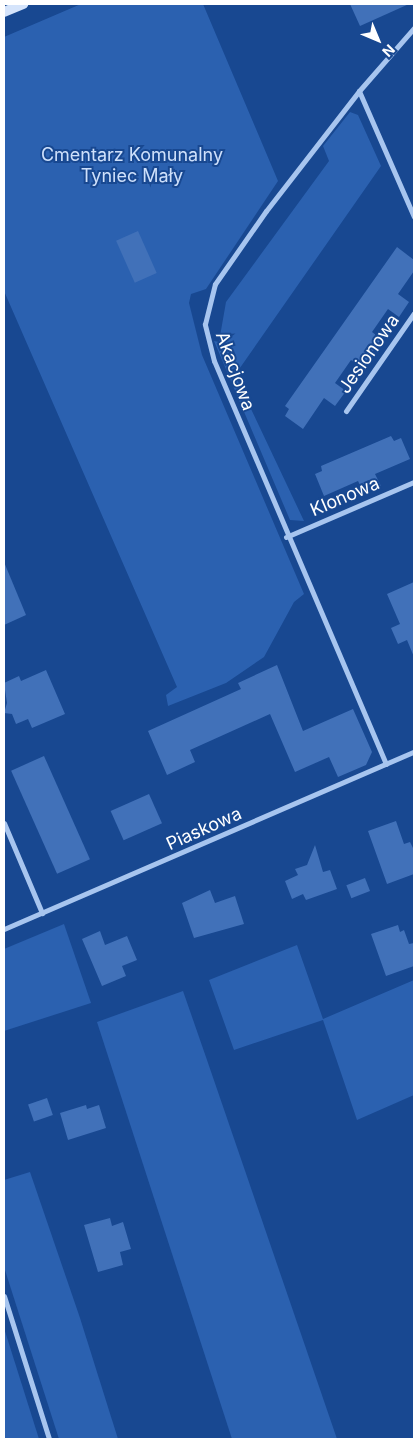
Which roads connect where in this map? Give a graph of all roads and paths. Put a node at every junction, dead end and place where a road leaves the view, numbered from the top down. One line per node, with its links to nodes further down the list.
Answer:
1 (22, 4): 2 (street)
2 (4, 12)
3 (414, 28): 4 (street, Akacjowa)
4 (359, 91): 5 (street); 9 (street, Akacjowa)
5 (414, 217)
6 (414, 313): 7 (street, Jesionowa)
7 (346, 411)
8 (414, 482): 9 (street, Klonowa)
9 (286, 536): 11 (street, Akacjowa)
10 (414, 752): 11 (street, Piaskowa)
11 (386, 764): 13 (street, Piaskowa)
12 (4, 823): 13 (street)
13 (42, 913): 14 (street, Piaskowa)
14 (4, 930)
15 (4, 1296): 16 (street)
16 (49, 1439)

